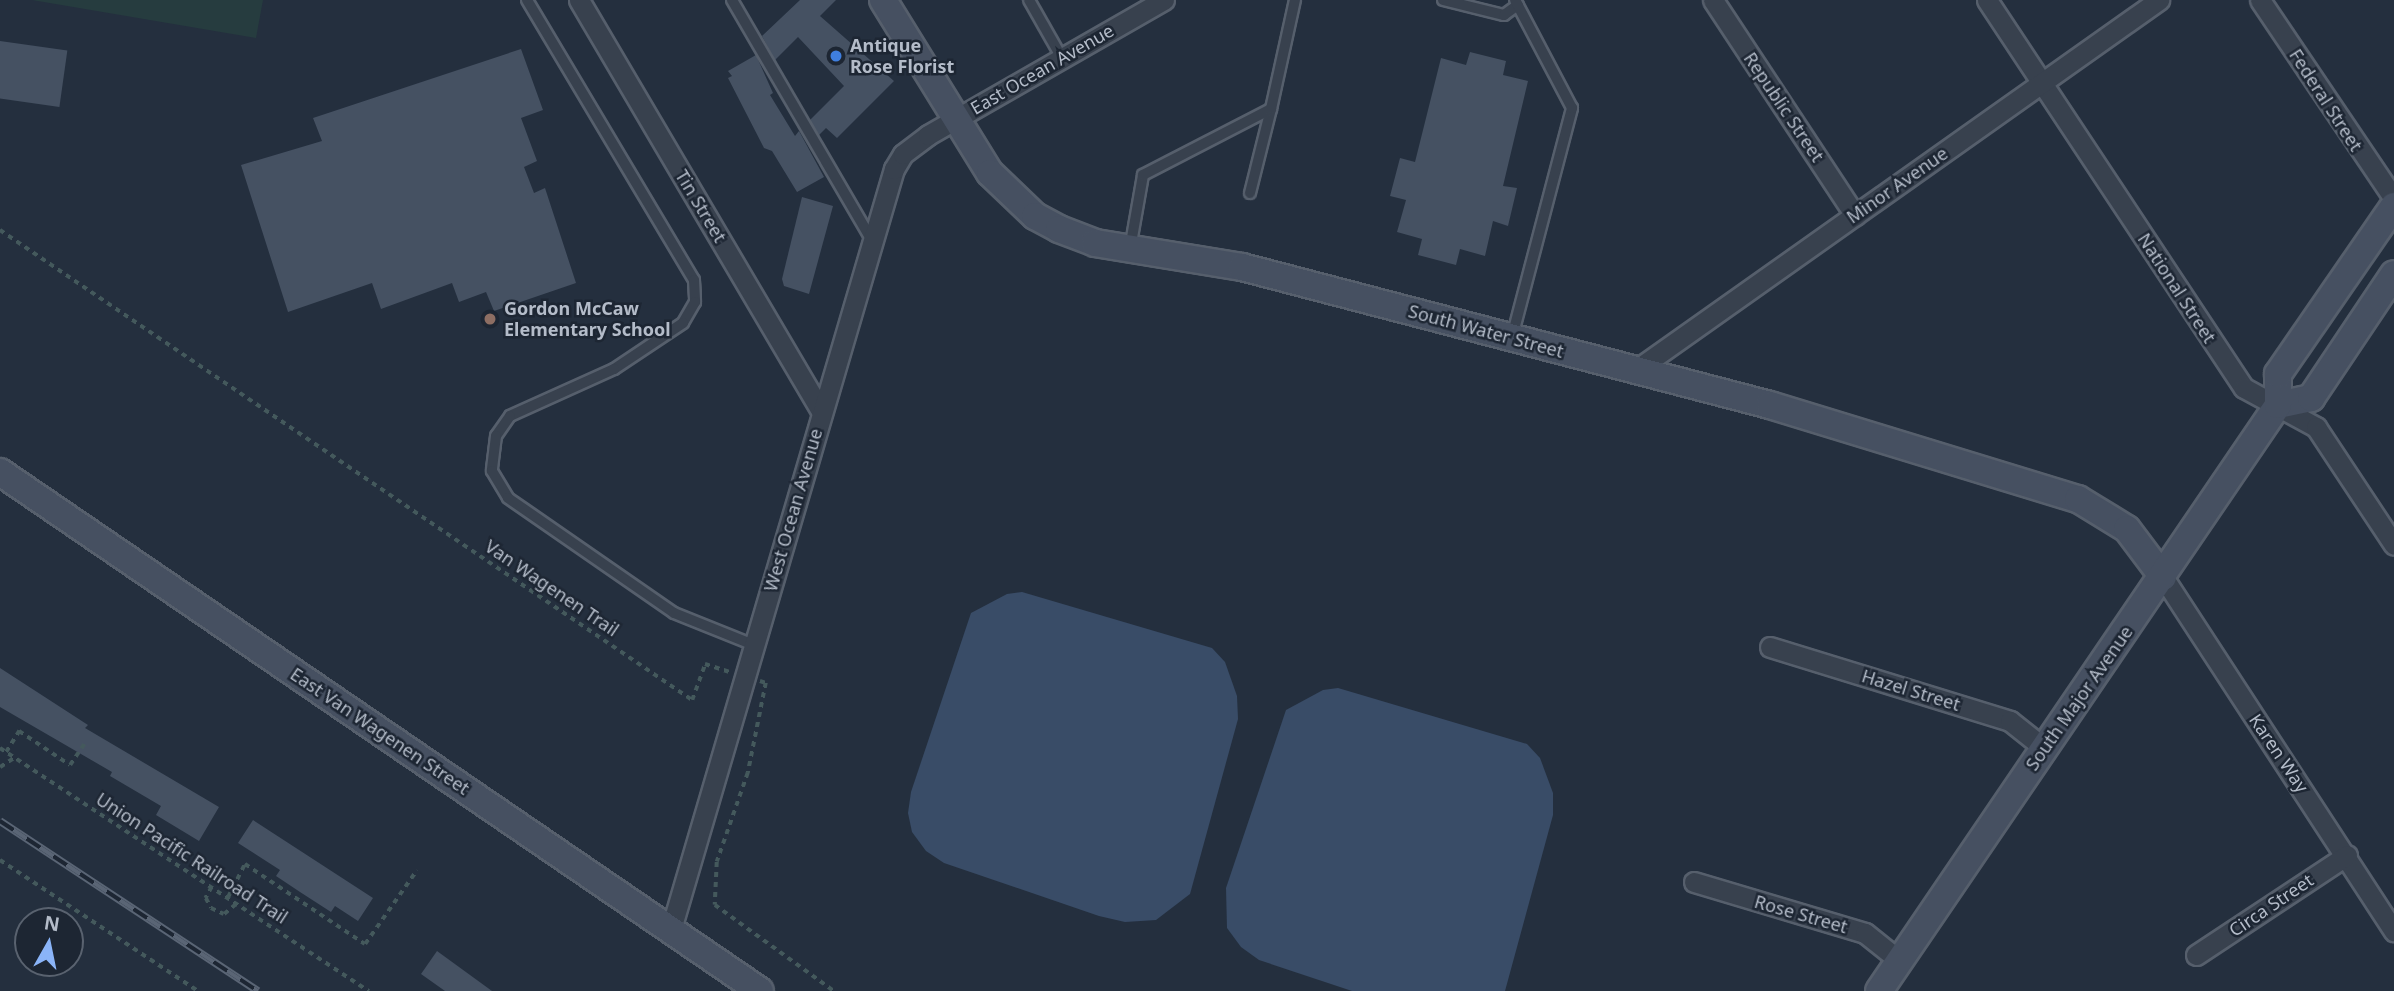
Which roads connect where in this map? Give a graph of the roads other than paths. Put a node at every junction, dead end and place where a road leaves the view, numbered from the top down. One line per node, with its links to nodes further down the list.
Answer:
1 (527, 0): 32 (lane)
2 (579, 0): 28 (street, Tin Street)
3 (732, 0): 22 (lane)
4 (883, 0): 17 (main road, South Water Street)
5 (1029, 0): 14 (lane)
6 (1164, 0): 14 (street, East Ocean Avenue)
7 (1295, 0): 16 (lane)
8 (1443, 0): 13 (lane)
9 (1713, 0): 21 (street, Republic Street)
10 (1987, 0): 15 (street, National Street)
11 (2158, 0): 15 (street, Minor Avenue)
12 (2260, 0): 19 (street, Federal Street)
13 (1516, 3): 25 (lane)
14 (1062, 58): 17 (street, East Ocean Avenue)
15 (2042, 83): 21 (street, Minor Avenue); 27 (street, National Street)
16 (1271, 109): 18 (lane); 23 (lane)
17 (957, 119): 22 (street, West Ocean Avenue); 23 (main road, South Water Street)
18 (1250, 193)
19 (2394, 199)
20 (2394, 206): 27 (main road, South Major Avenue)
21 (1856, 215): 26 (street, Minor Avenue)
22 (872, 241): 28 (street, West Ocean Avenue)
23 (1130, 249): 25 (main road, South Water Street)
24 (2394, 274): 27 (main road)
25 (1512, 338): 26 (main road, South Water Street)
26 (1636, 370): 31 (main road, South Water Street)
27 (2278, 405): 30 (street, National Street); 31 (main road, South Major Avenue)
28 (822, 412): 32 (street, West Ocean Avenue)
29 (0, 472): 37 (main road, East Van Wagenen Street)
30 (2394, 545)
31 (2163, 577): 34 (main road, South Major Avenue); 35 (street, Karen Way)
32 (754, 645): 37 (street, West Ocean Avenue)
33 (1770, 647): 34 (street, Hazel Street)
34 (2044, 748): 40 (main road, South Major Avenue)
35 (2347, 855): 38 (street, Karen Way); 39 (street, Circa Street)
36 (1694, 882): 40 (street, Rose Street)
37 (671, 929): 41 (main road, East Van Wagenen Street)
38 (2394, 931)
39 (2196, 956)
40 (1900, 961): 42 (main road, South Major Avenue)
41 (749, 988)
42 (1879, 991)

